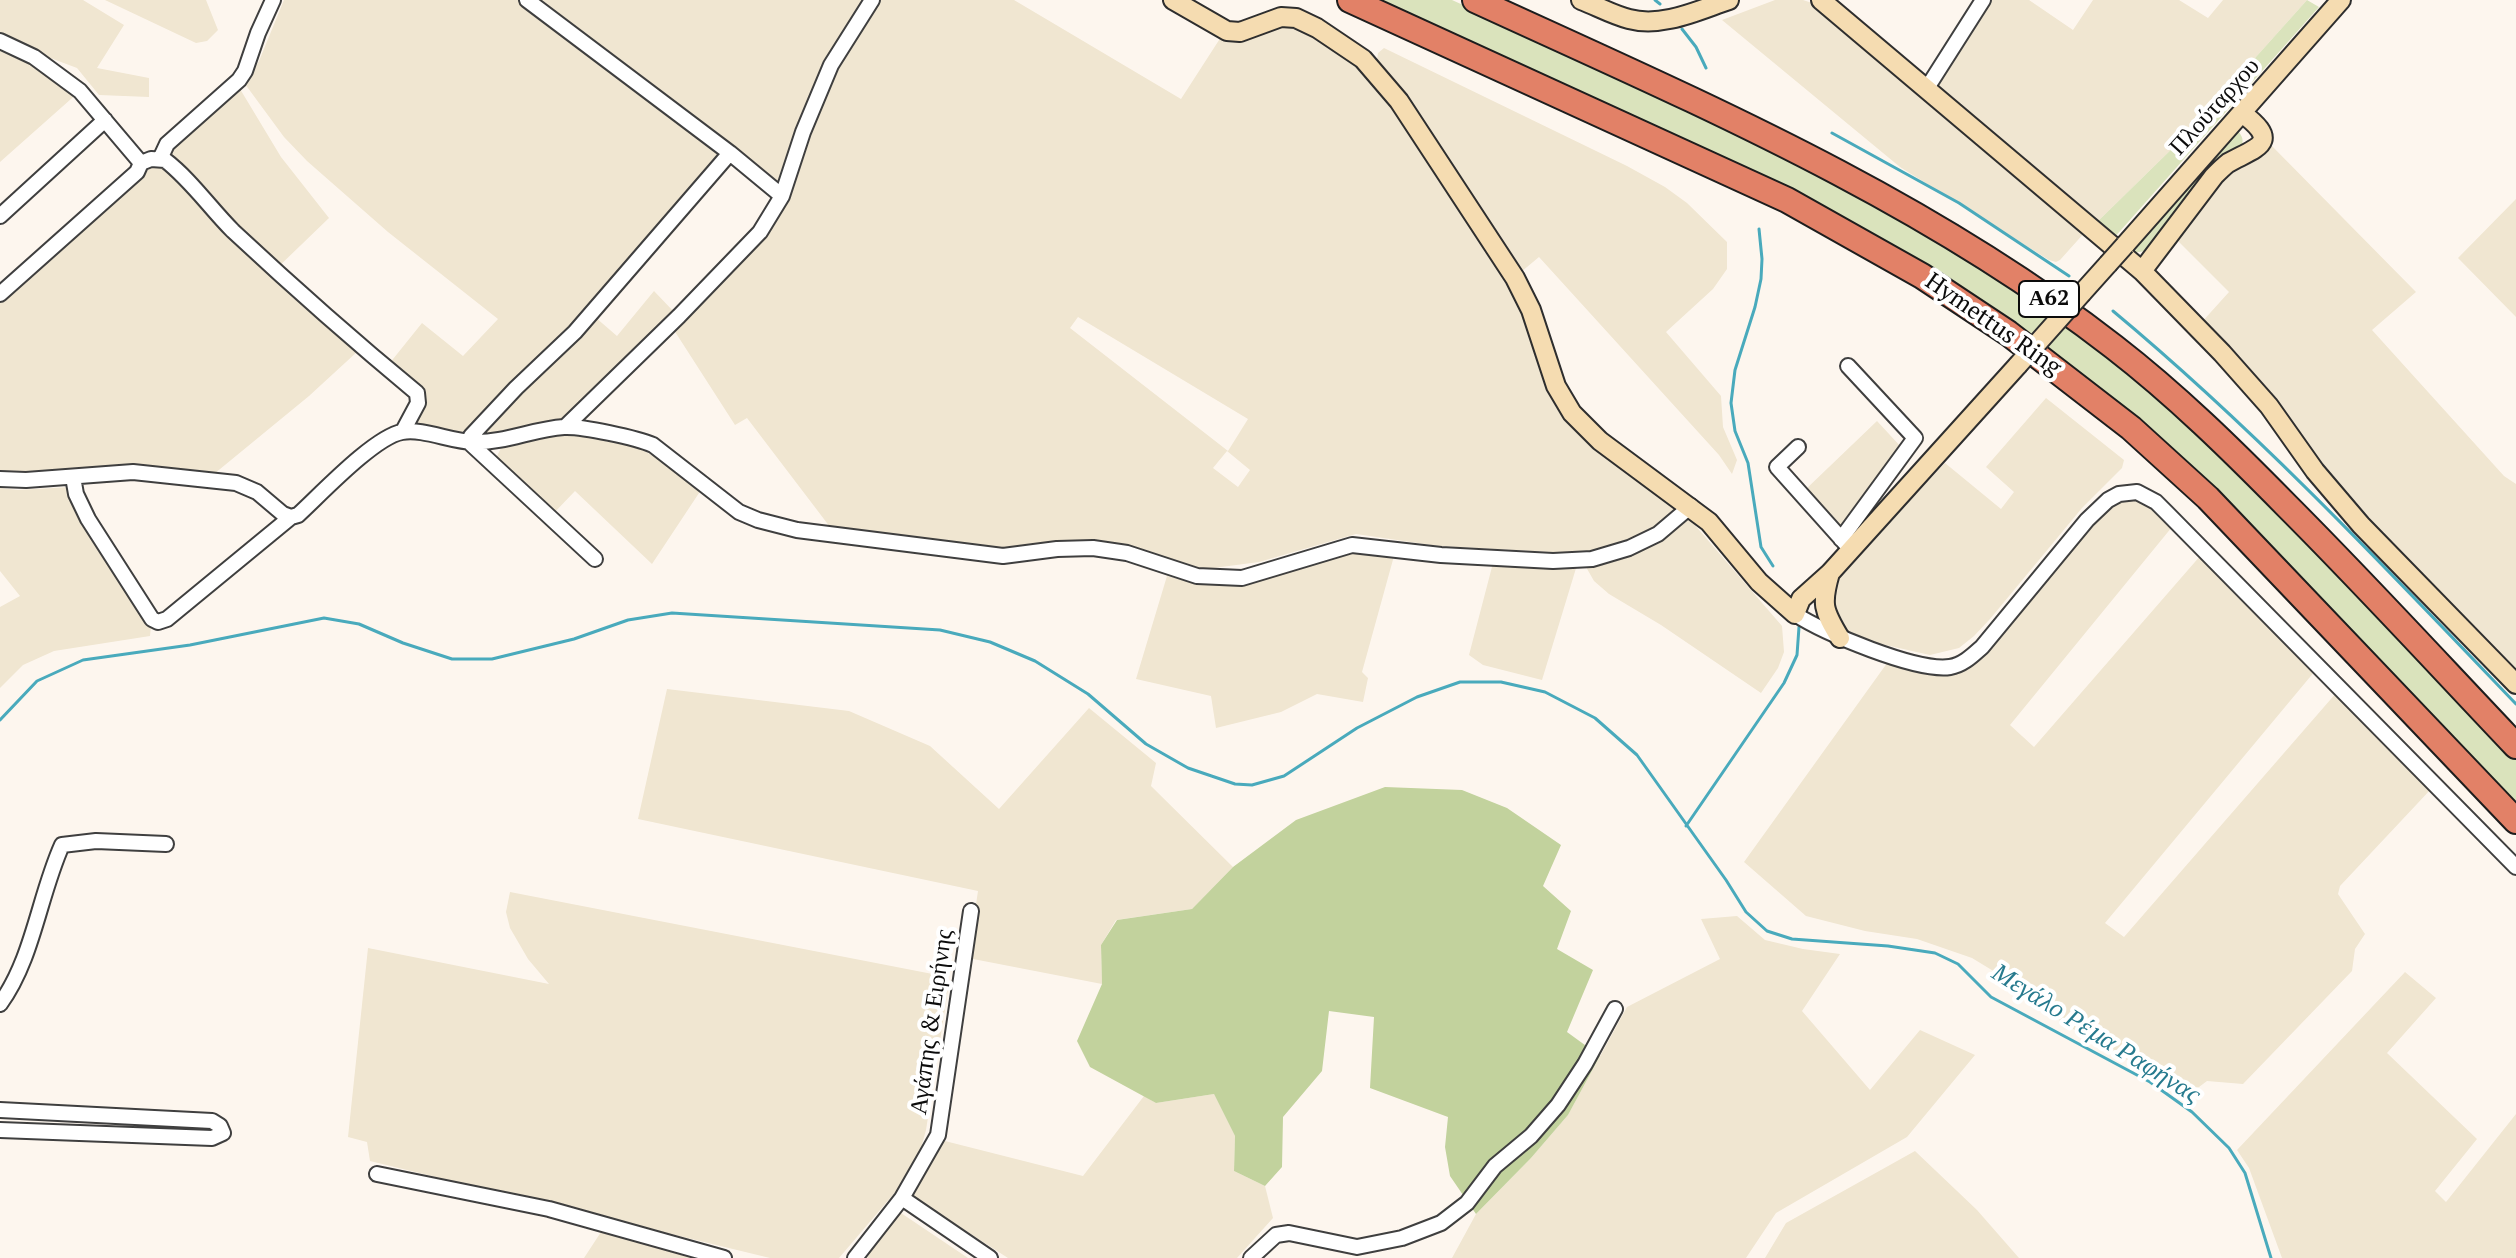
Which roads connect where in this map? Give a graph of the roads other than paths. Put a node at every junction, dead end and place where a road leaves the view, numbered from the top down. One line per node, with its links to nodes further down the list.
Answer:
1 (273, 0): 17 (street)
2 (527, 0): 16 (street)
3 (872, 0): 19 (street)
4 (1173, 0): 30 (street)
5 (1350, 0): 40 (highway, Hymettus Ring / Α62)
6 (1475, 0): 39 (highway, Hymettus Ring / Α62)
7 (1581, 0): 8 (street)
8 (1729, 0)
9 (1821, 0): 13 (street)
10 (1983, 0): 13 (street)
11 (2341, 0): 14 (street, Πλούταρχου)
12 (0, 41): 15 (street)
13 (1927, 88): 21 (street)
14 (2242, 113): 21 (street); 32 (street, Πλούταρχου, bridge)
15 (105, 120): 18 (street); 20 (street)
16 (730, 153): 19 (street); 26 (street)
17 (160, 159): 18 (street); 25 (street)
18 (141, 163): 22 (street)
19 (782, 196): 24 (street)
20 (0, 216)
21 (2142, 271): 38 (street)
22 (0, 294)
23 (1848, 366): 32 (street)
24 (565, 427): 26 (street); 30 (street)
25 (403, 431): 26 (street); 31 (street)
26 (470, 443): 33 (street)
27 (1798, 447): 32 (street)
28 (73, 477): 29 (street); 31 (street); 31 (street)
29 (0, 479)
30 (1691, 506): 34 (street)
31 (291, 517)
32 (1846, 544): 35 (street, Πλούταρχου)
33 (595, 559)
34 (1768, 590): 35 (street); 36 (street)
35 (1818, 590): 36 (street); 37 (street)
36 (1795, 614): 37 (street)
37 (1840, 638): 42 (street)
38 (2516, 684)
39 (2516, 746)
40 (2516, 821)
41 (166, 844): 44 (street)
42 (2516, 867)
43 (971, 911): 49 (street, Αγάπης & Ειρήνης)
44 (0, 1004)
45 (1615, 1009): 53 (street)
46 (0, 1110): 47 (street)
47 (0, 1130)
48 (377, 1174): 50 (street)
49 (902, 1198): 51 (street, Αγάπης & Ειρήνης); 52 (street)
50 (724, 1258)
51 (855, 1258)
52 (990, 1258)
53 (1251, 1258)

